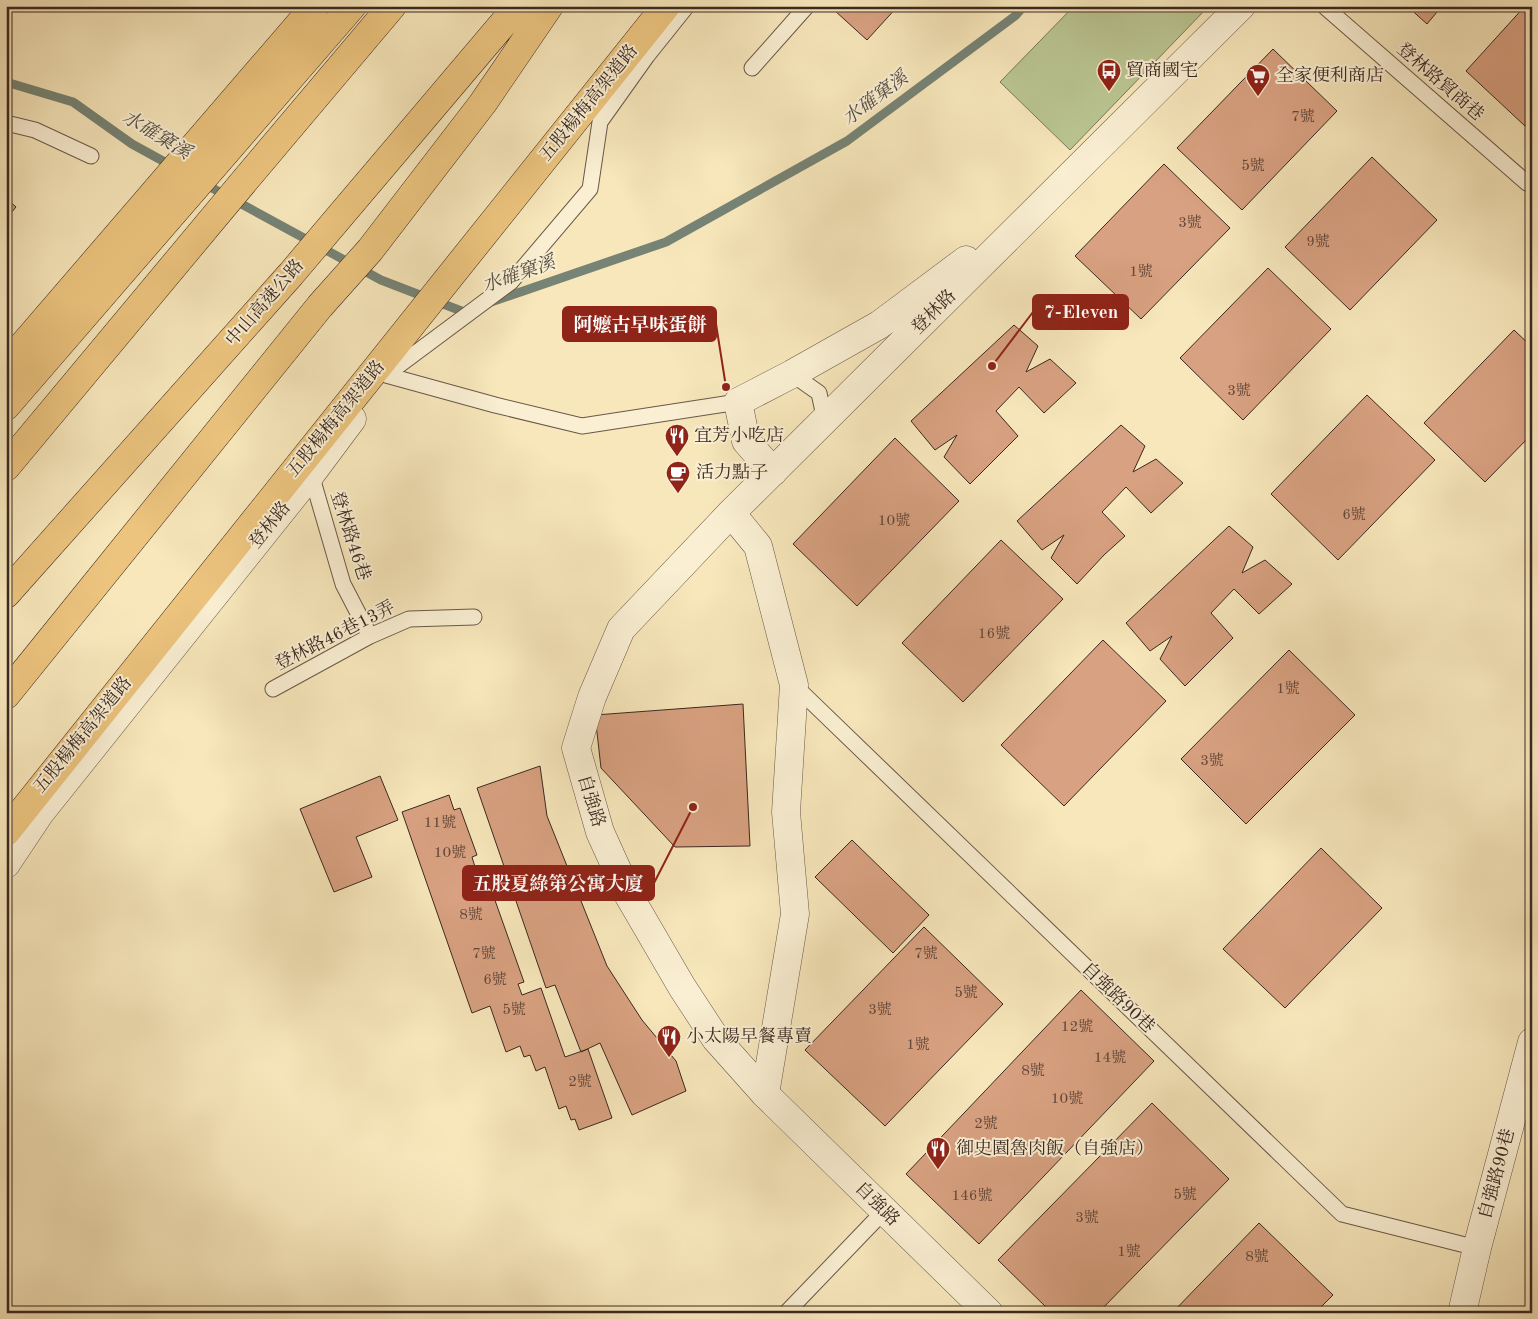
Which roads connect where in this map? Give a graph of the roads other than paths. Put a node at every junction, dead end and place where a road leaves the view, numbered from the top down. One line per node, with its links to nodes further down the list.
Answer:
1 (315, 6): 16 (highway)
2 (352, 6): 20 (highway)
3 (392, 6): 22 (highway)
4 (518, 6): 26 (highway, 中山高速公路)
5 (549, 6): 31 (highway)
6 (666, 6): 32 (highway, 五股楊梅高架道路)
7 (687, 6): 18 (lane)
8 (807, 6): 11 (lane)
9 (1241, 6): 15 (street, 登林路)
10 (1324, 6): 14 (lane, 登林路貿商巷)
11 (752, 68)
12 (6, 123): 13 (lane)
13 (91, 156)
14 (1532, 183)
15 (1044, 203): 17 (street, 登林路); 21 (street, 登林路)
16 (6, 365)
17 (792, 374): 19 (street, 登林路); 21 (lane)
18 (386, 375): 19 (lane, 登林路); 24 (street, 登林路)
19 (738, 402): 23 (street)
20 (6, 406)
21 (825, 421): 23 (street, 登林路)
22 (6, 468)
23 (774, 472): 25 (street, 自強路)
24 (311, 474): 28 (lane, 登林路46巷); 33 (street, 登林路)
25 (732, 513): 29 (street); 35 (street, 自強路)
26 (6, 594)
27 (474, 617): 28 (lane, 登林路46巷13弄)
28 (370, 636): 30 (lane, 登林路46巷13弄)
29 (794, 685): 35 (street); 37 (lane, 自強路90巷)
30 (274, 689)
31 (6, 695)
32 (6, 832)
33 (6, 864)
34 (1532, 1042): 37 (street, 自強路90巷)
35 (765, 1094): 36 (street, 自強路)
36 (884, 1211): 38 (lane); 39 (street, 自強路)
37 (1477, 1248): 40 (street, 自強路90巷)
38 (786, 1313)
39 (989, 1313)
40 (1462, 1313)

